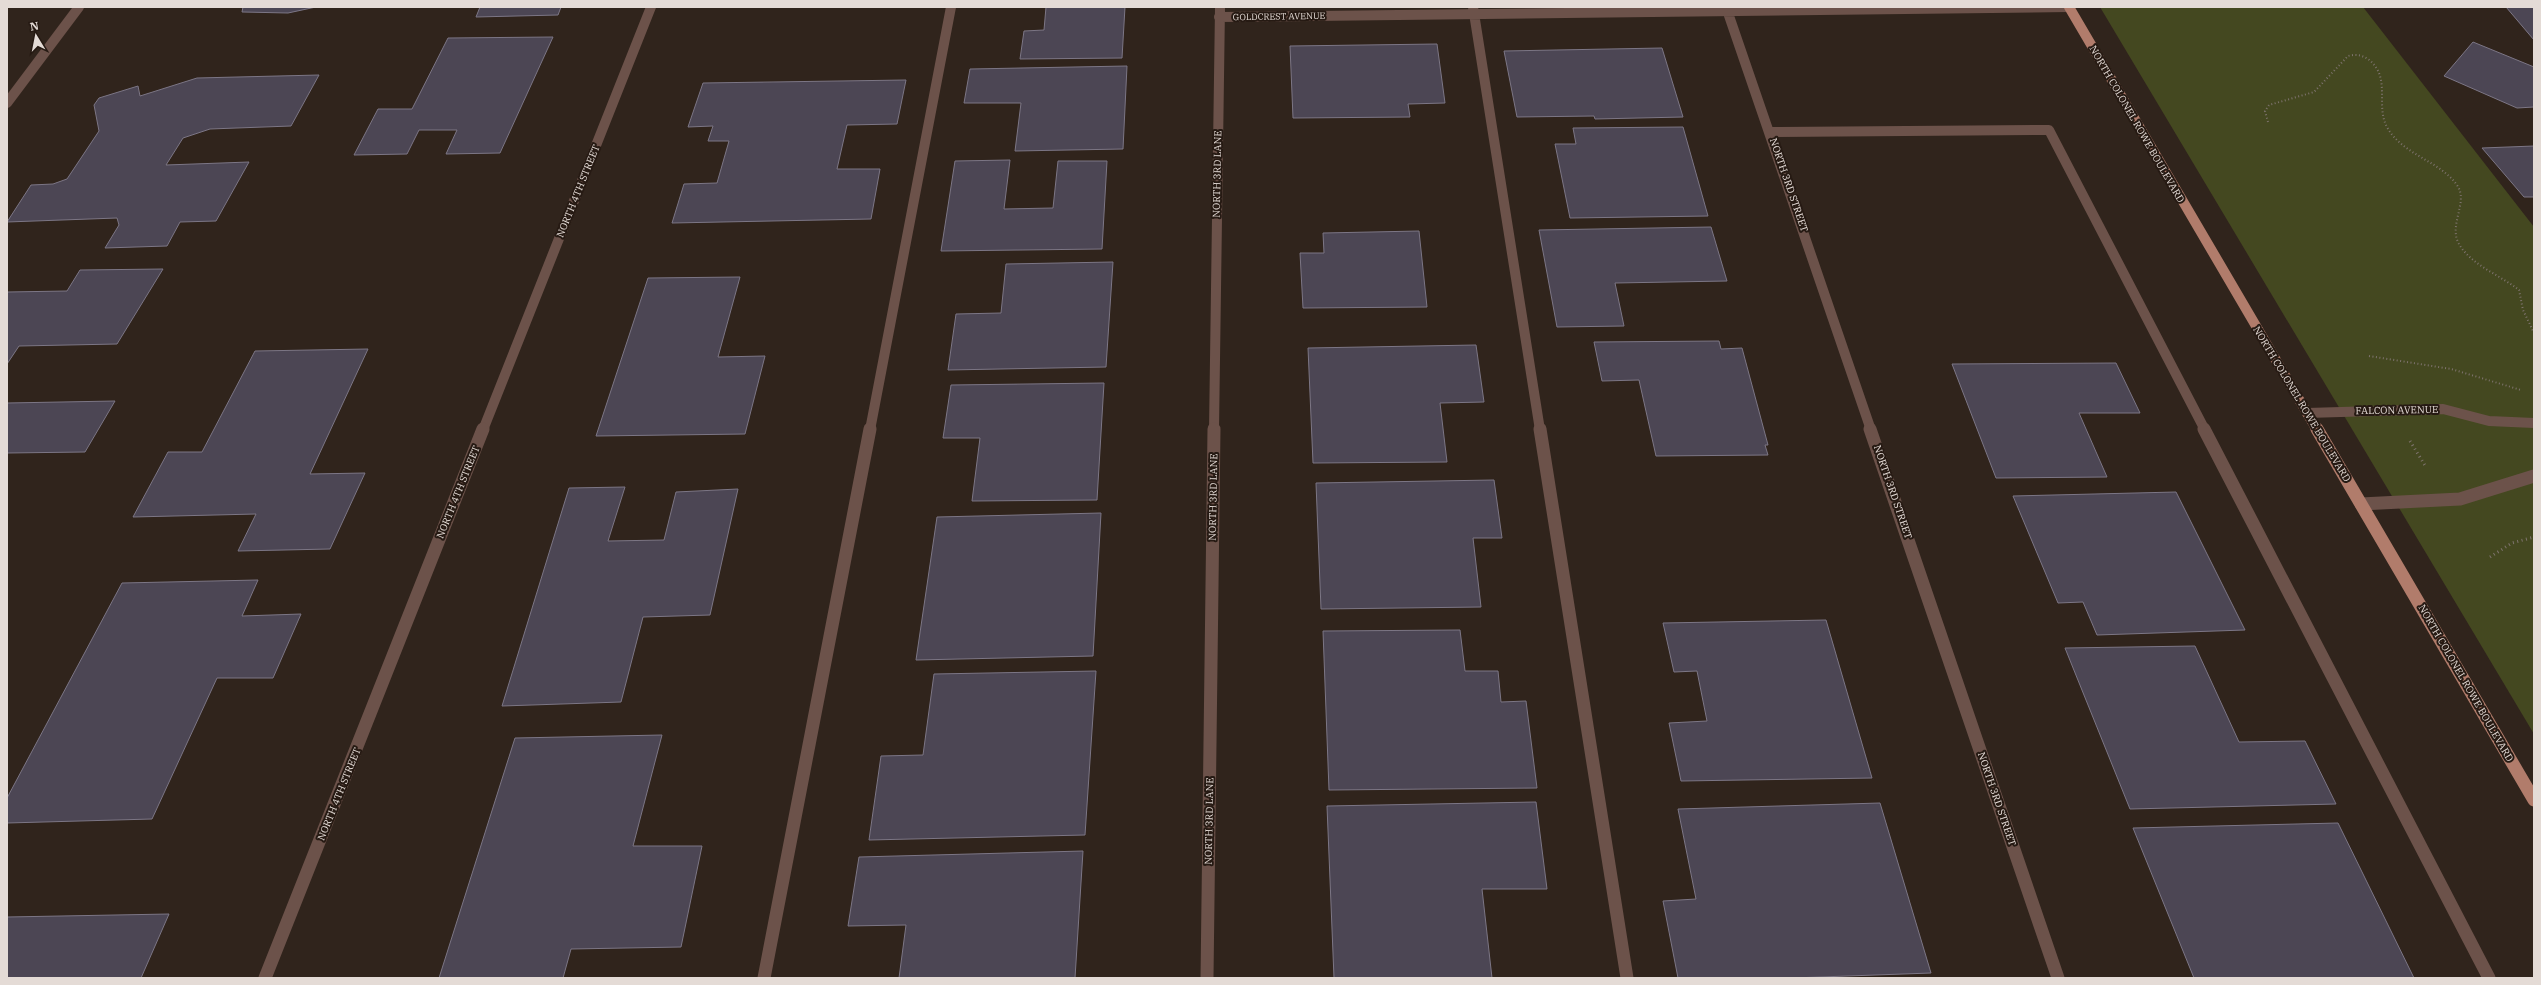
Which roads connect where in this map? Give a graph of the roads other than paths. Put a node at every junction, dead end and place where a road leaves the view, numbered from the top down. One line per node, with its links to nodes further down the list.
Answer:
1 (79, 7): 8 (street)
2 (651, 7): 15 (street, NORTH 4TH STREET)
3 (951, 7): 16 (street)
4 (2069, 7): 5 (street, GOLDCREST AVENUE); 10 (main road, NORTH COLONEL ROWE BOULEVARD)
5 (1727, 8): 6 (street, GOLDCREST AVENUE); 9 (street, NORTH 3RD STREET)
6 (1473, 10): 7 (street, GOLDCREST AVENUE); 18 (street)
7 (1220, 12): 17 (street, NORTH 3RD LANE)
8 (7, 103)
9 (1770, 132): 19 (street, NORTH 3RD STREET); 20 (street)
10 (2307, 413): 11 (street, FALCON AVENUE); 13 (main road, NORTH COLONEL ROWE BOULEVARD)
11 (2534, 423)
12 (2534, 476): 13 (street)
13 (2361, 504): 14 (main road, NORTH COLONEL ROWE BOULEVARD)
14 (2534, 800)
15 (265, 978)
16 (764, 978)
17 (1207, 978)
18 (1627, 978)
19 (2058, 978)
20 (2489, 978)

